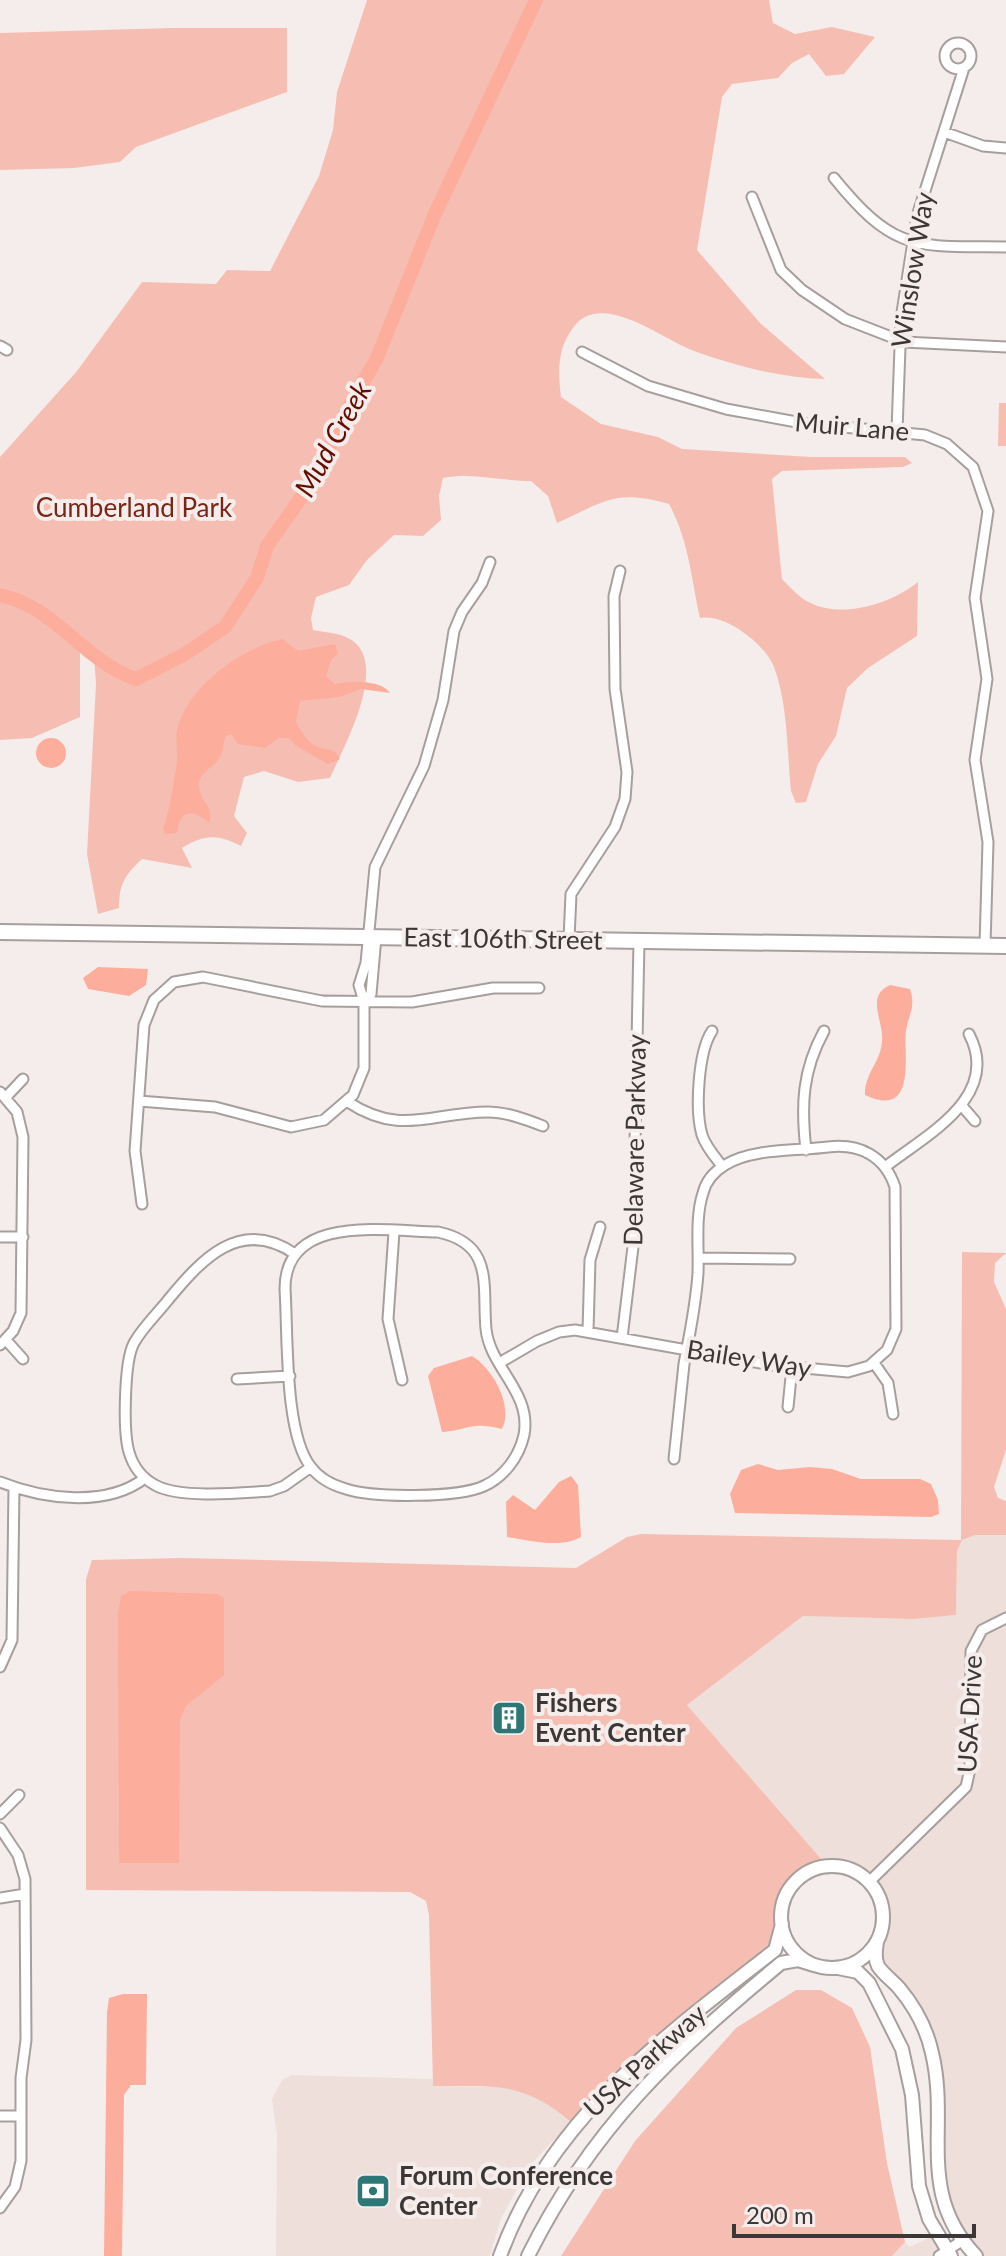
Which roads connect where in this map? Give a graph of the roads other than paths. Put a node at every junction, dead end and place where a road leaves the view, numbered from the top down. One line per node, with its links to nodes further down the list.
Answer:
1 (964, 68): 2 (street, Winslow Way)
2 (944, 132): 3 (street); 6 (street, Winslow Way)
3 (1006, 148)
4 (834, 178): 6 (street)
5 (752, 197): 8 (street)
6 (913, 244): 7 (street); 8 (street, Winslow Way)
7 (1006, 247)
8 (900, 341): 9 (street); 11 (street, Winslow Way)
9 (1006, 347)
10 (582, 352): 11 (street, Muir Lane)
11 (897, 431): 18 (street, Muir Lane)
12 (490, 562): 15 (street)
13 (620, 571): 16 (street)
14 (0, 932): 15 (main road, East 106th Street)
15 (372, 937): 16 (main road, East 106th Street); 21 (street)
16 (569, 939): 17 (main road, East 106th Street)
17 (639, 941): 18 (main road, East 106th Street); 44 (street, Delaware Parkway)
18 (985, 945): 19 (main road, East 106th Street)
19 (1006, 946)
20 (539, 988): 21 (street)
21 (364, 1002): 27 (street); 28 (street)
22 (712, 1031): 33 (street)
23 (824, 1031): 32 (street)
24 (969, 1034): 29 (street)
25 (23, 1079): 26 (street)
26 (3, 1095): 39 (street)
27 (139, 1101): 28 (street); 35 (street)
28 (348, 1102): 31 (street)
29 (962, 1106): 30 (street); 34 (street)
30 (975, 1121)
31 (543, 1126)
32 (806, 1150): 33 (street); 34 (street)
33 (722, 1166): 41 (street)
34 (885, 1167): 49 (street)
35 (142, 1204)
36 (600, 1227): 43 (street)
37 (394, 1232): 40 (street); 48 (street); 53 (street)
38 (0, 1237): 39 (street)
39 (23, 1237): 45 (street)
40 (295, 1254): 51 (street); 58 (street)
41 (699, 1258): 42 (street); 46 (street)
42 (790, 1259)
43 (588, 1331): 44 (street, Bailey Way); 48 (street)
44 (622, 1338): 46 (street, Bailey Way)
45 (3, 1342): 47 (street)
46 (687, 1351): 50 (street, Bailey Way); 56 (street)
47 (23, 1359)
48 (501, 1362): 57 (street)
49 (874, 1363): 50 (street, Bailey Way); 55 (street)
50 (792, 1367): 54 (street)
51 (290, 1376): 52 (street); 57 (street)
52 (237, 1379)
53 (402, 1380)
54 (788, 1407)
55 (893, 1414)
56 (674, 1459)
57 (311, 1467): 58 (street)
58 (145, 1478): 60 (street)
59 (0, 1482): 60 (street)
60 (14, 1487): 62 (street)
61 (1006, 1618): 66 (street, USA Drive)
62 (0, 1667)
63 (19, 1795): 64 (street)
64 (0, 1814)
65 (0, 1828): 67 (street)
66 (869, 1882): 69 (street, USA Parkway); 70 (street)
67 (25, 1894): 68 (street); 74 (street)
68 (0, 1898)
69 (782, 1924): 71 (street); 78 (street, USA Parkway)
70 (877, 1942): 72 (street); 76 (street)
71 (814, 1965): 72 (street, USA Parkway); 79 (street, USA Parkway)
72 (838, 1968): 77 (street, USA Parkway)
73 (0, 2116): 74 (street)
74 (20, 2116): 75 (street)
75 (0, 2208)
76 (963, 2240): 77 (street); 80 (street)
77 (945, 2254)
78 (500, 2256)
79 (528, 2256)
80 (976, 2256)

